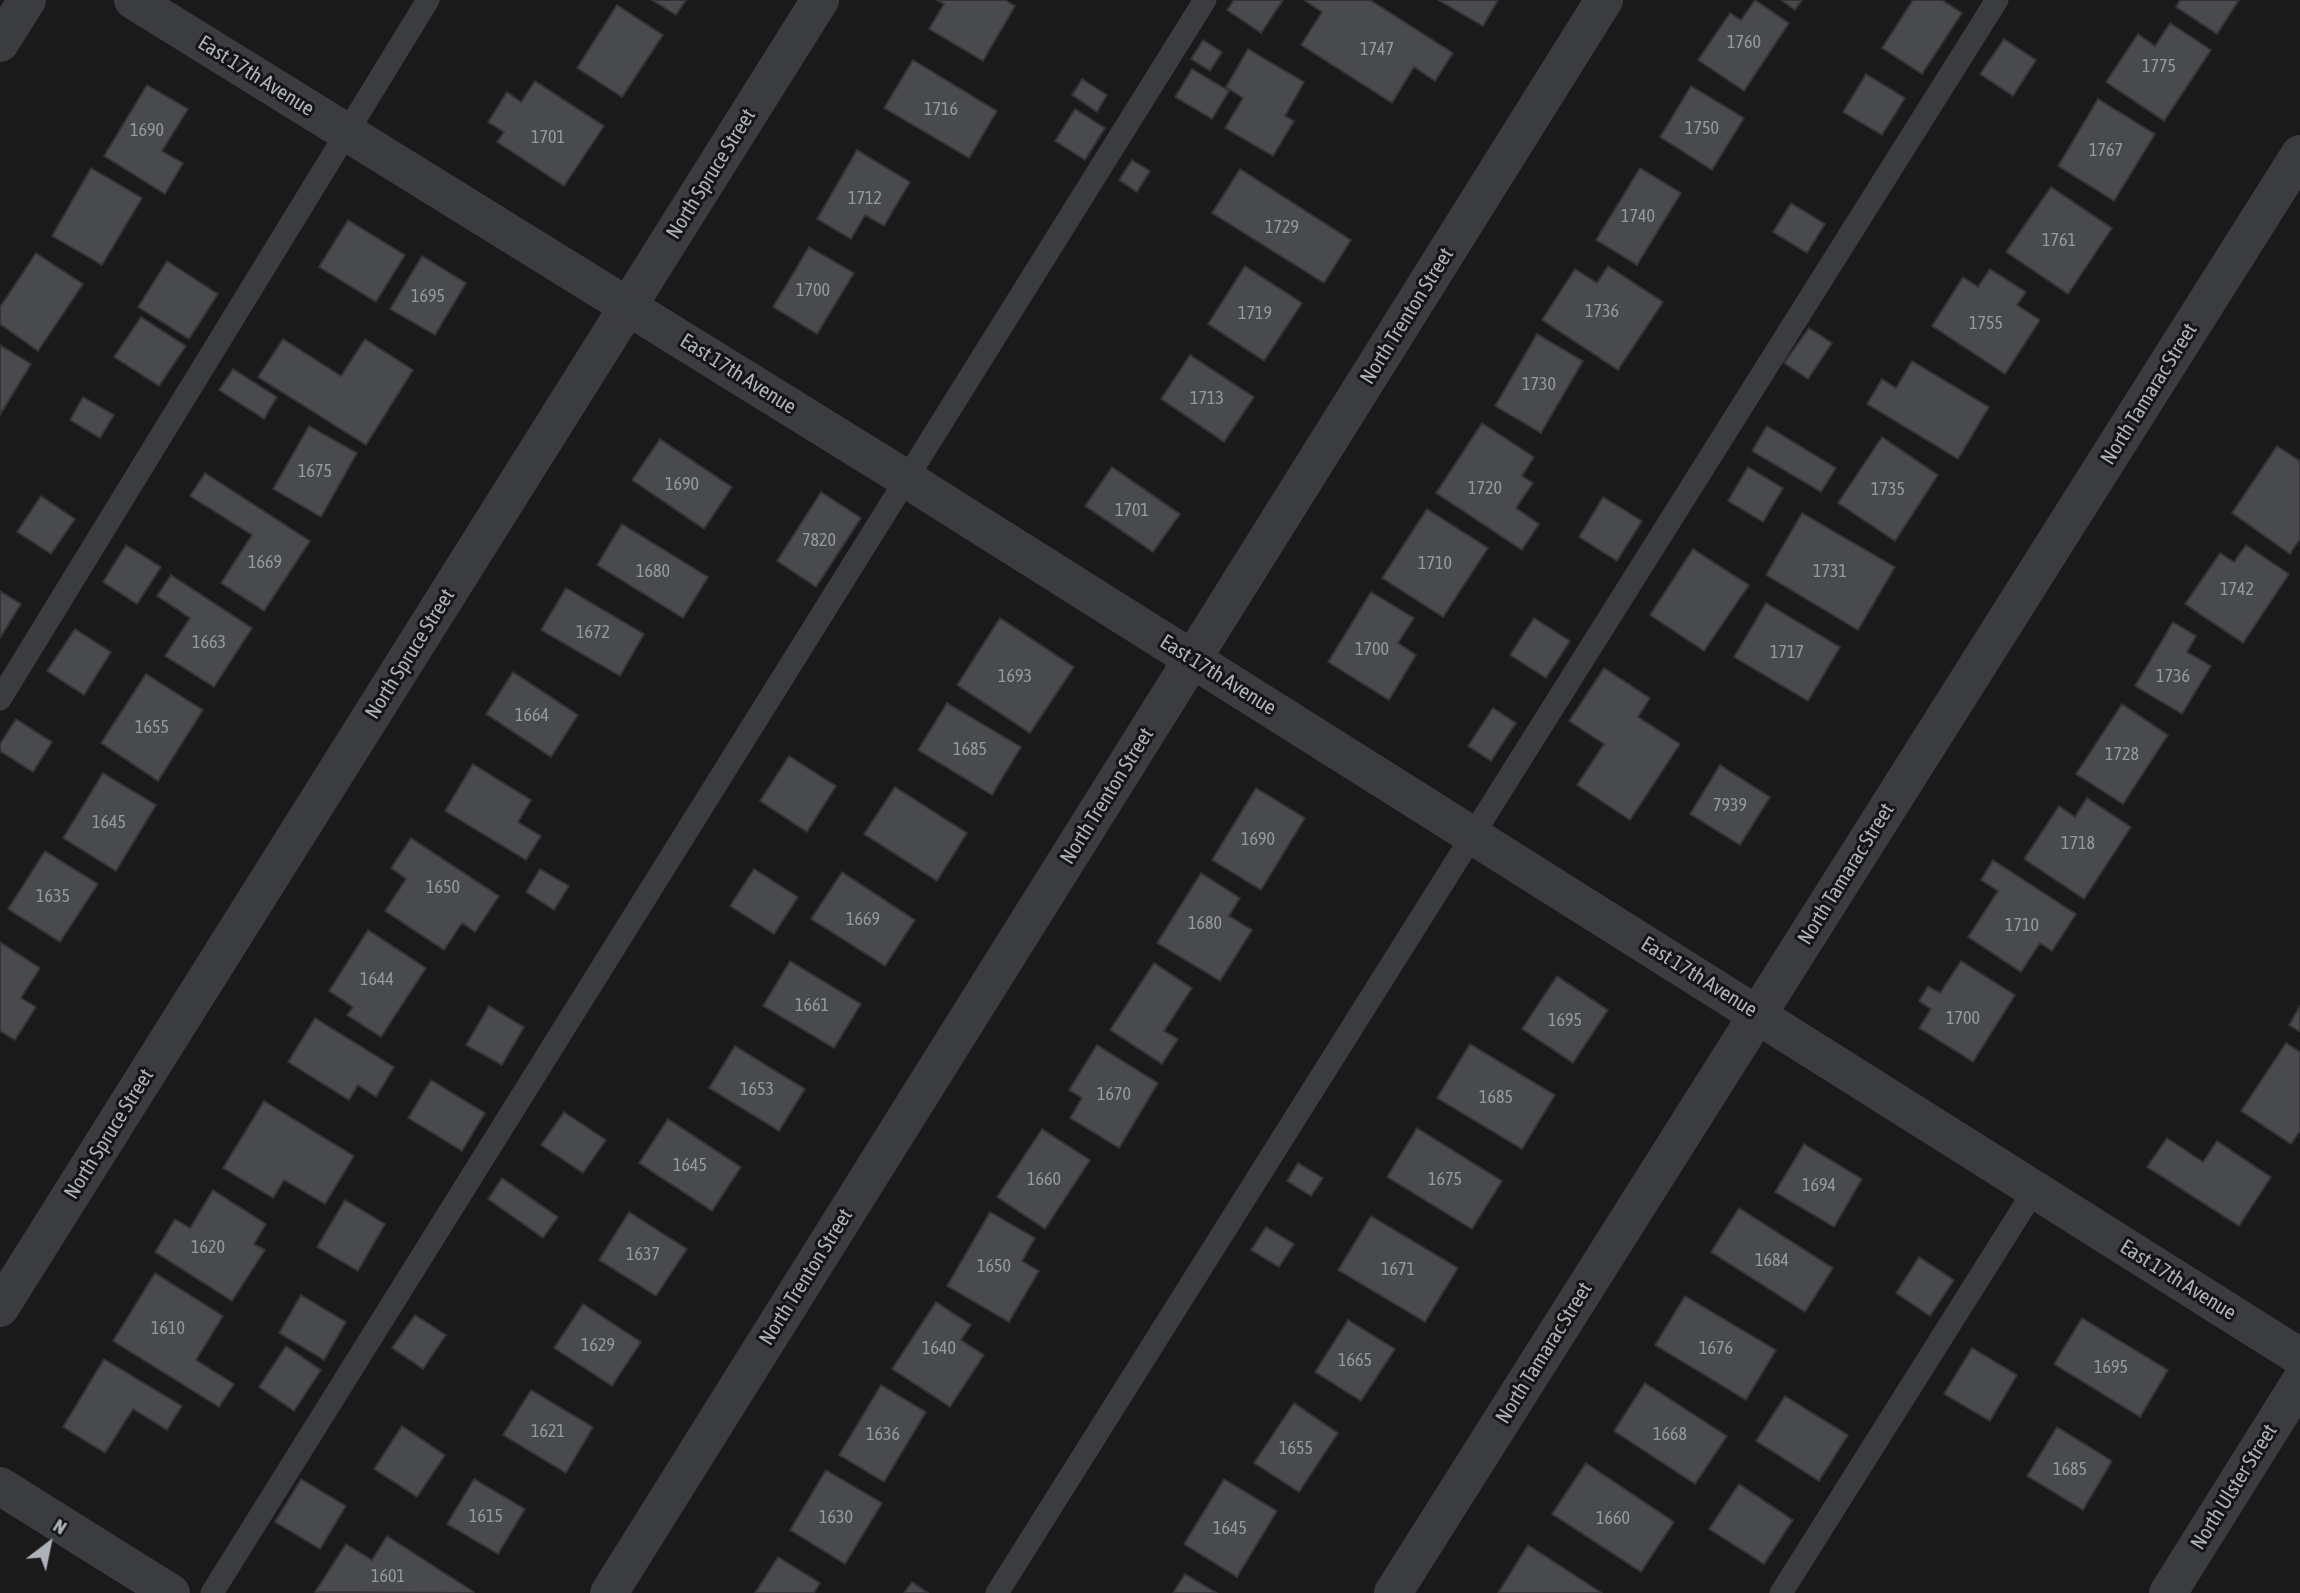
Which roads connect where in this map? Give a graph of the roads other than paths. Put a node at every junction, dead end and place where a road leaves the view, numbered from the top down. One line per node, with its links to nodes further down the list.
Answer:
1 (27, 0): 8 (street)
2 (133, 0): 9 (street, East 17th Avenue)
3 (428, 0): 9 (lane)
4 (820, 0): 11 (street, North Spruce Street)
5 (1205, 0): 12 (lane)
6 (1604, 0): 13 (street, North Trenton Street)
7 (1997, 0): 15 (lane)
8 (0, 43)
9 (347, 132): 11 (street, East 17th Avenue); 14 (lane)
10 (2300, 155): 16 (street, North Tamarac Street)
11 (629, 306): 12 (street, East 17th Avenue); 18 (street, North Spruce Street)
12 (908, 480): 13 (street, East 17th Avenue); 23 (lane)
13 (1193, 659): 15 (street, East 17th Avenue); 24 (street, North Trenton Street)
14 (0, 699)
15 (1474, 836): 16 (street, East 17th Avenue); 25 (lane)
16 (1758, 1014): 17 (street, East 17th Avenue); 26 (street, North Tamarac Street)
17 (2035, 1189): 19 (street, East 17th Avenue); 27 (lane)
18 (0, 1308)
19 (2300, 1357)
20 (2300, 1382): 28 (street, North Ulster Street)
21 (0, 1486): 22 (street)
22 (171, 1593)
23 (212, 1593)
24 (609, 1593)
25 (997, 1593)
26 (1393, 1593)
27 (1781, 1593)
28 (2168, 1593)

